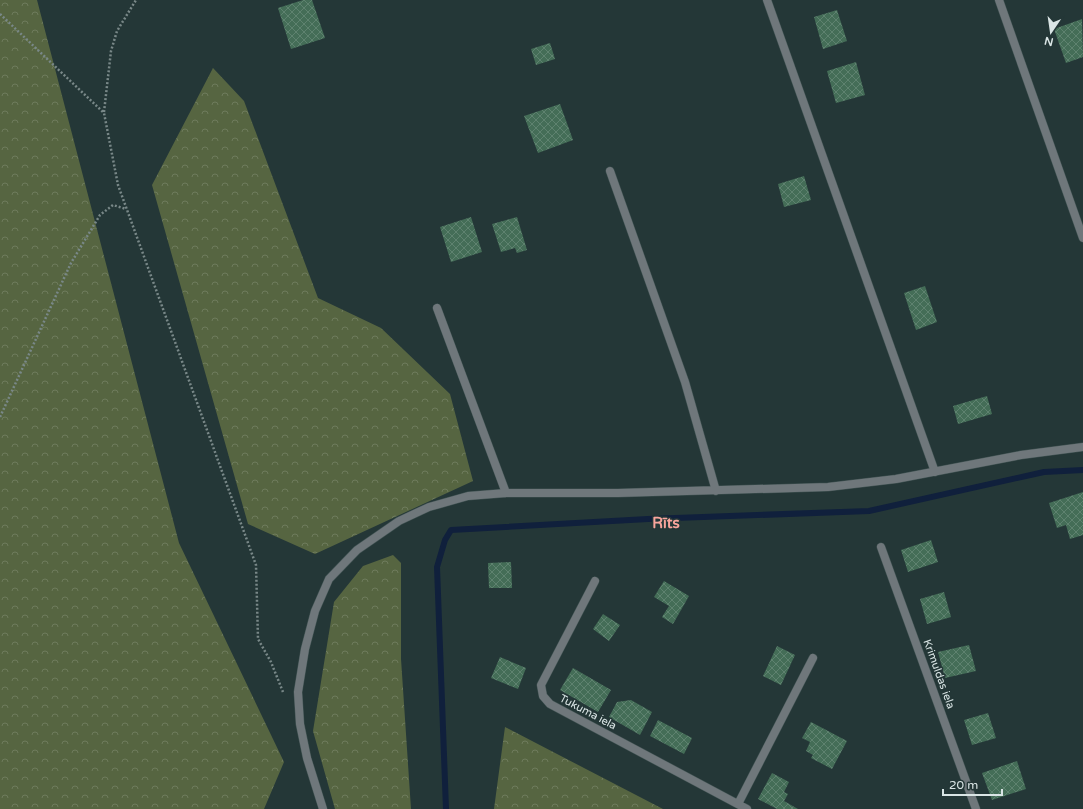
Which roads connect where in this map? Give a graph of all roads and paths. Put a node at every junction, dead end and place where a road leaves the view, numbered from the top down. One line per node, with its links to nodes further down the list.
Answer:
1 (136, 0): 5 (path)
2 (767, 0): 12 (street)
3 (999, 0): 8 (street)
4 (0, 14): 5 (path)
5 (104, 113): 7 (path)
6 (610, 171): 13 (street)
7 (126, 209): 10 (path); 18 (path)
8 (1083, 238)
9 (437, 308): 14 (street)
10 (0, 417)
11 (1083, 447): 12 (street)
12 (936, 472): 13 (street)
13 (716, 491): 14 (street)
14 (506, 493): 20 (street)
15 (881, 547): 22 (street, Krimuldas iela)
16 (595, 581): 19 (street, Tukuma iela)
17 (813, 658): 19 (street)
18 (286, 697)
19 (738, 804): 21 (street, Tukuma iela)
20 (322, 809)
21 (747, 809)
22 (976, 809)

